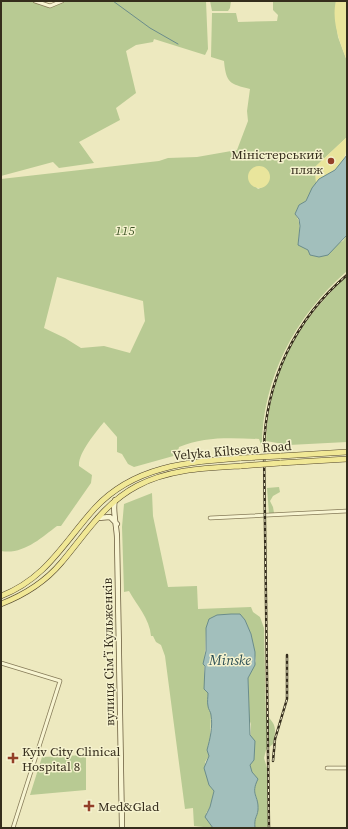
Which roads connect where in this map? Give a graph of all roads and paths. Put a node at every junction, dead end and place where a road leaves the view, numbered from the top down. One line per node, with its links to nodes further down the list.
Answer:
1 (35, 1): 2 (street)
2 (62, 1)
3 (347, 452): 10 (main road, Velyka Kiltseva Road, bridge)
4 (347, 459): 5 (main road, Velyka Kiltseva Road, bridge)
5 (115, 500): 7 (main road, Velyka Kiltseva Road); 9 (main road, вулиця Сімʼї Кульженків)
6 (347, 511): 8 (street)
7 (96, 518): 9 (main road); 11 (main road)
8 (210, 518)
9 (117, 524): 16 (main road, вулиця Сімʼї Кульженків)
10 (1, 596)
11 (1, 604)
12 (1, 663): 15 (street)
13 (326, 768): 14 (street)
14 (347, 768)
15 (13, 828)
16 (122, 828)

